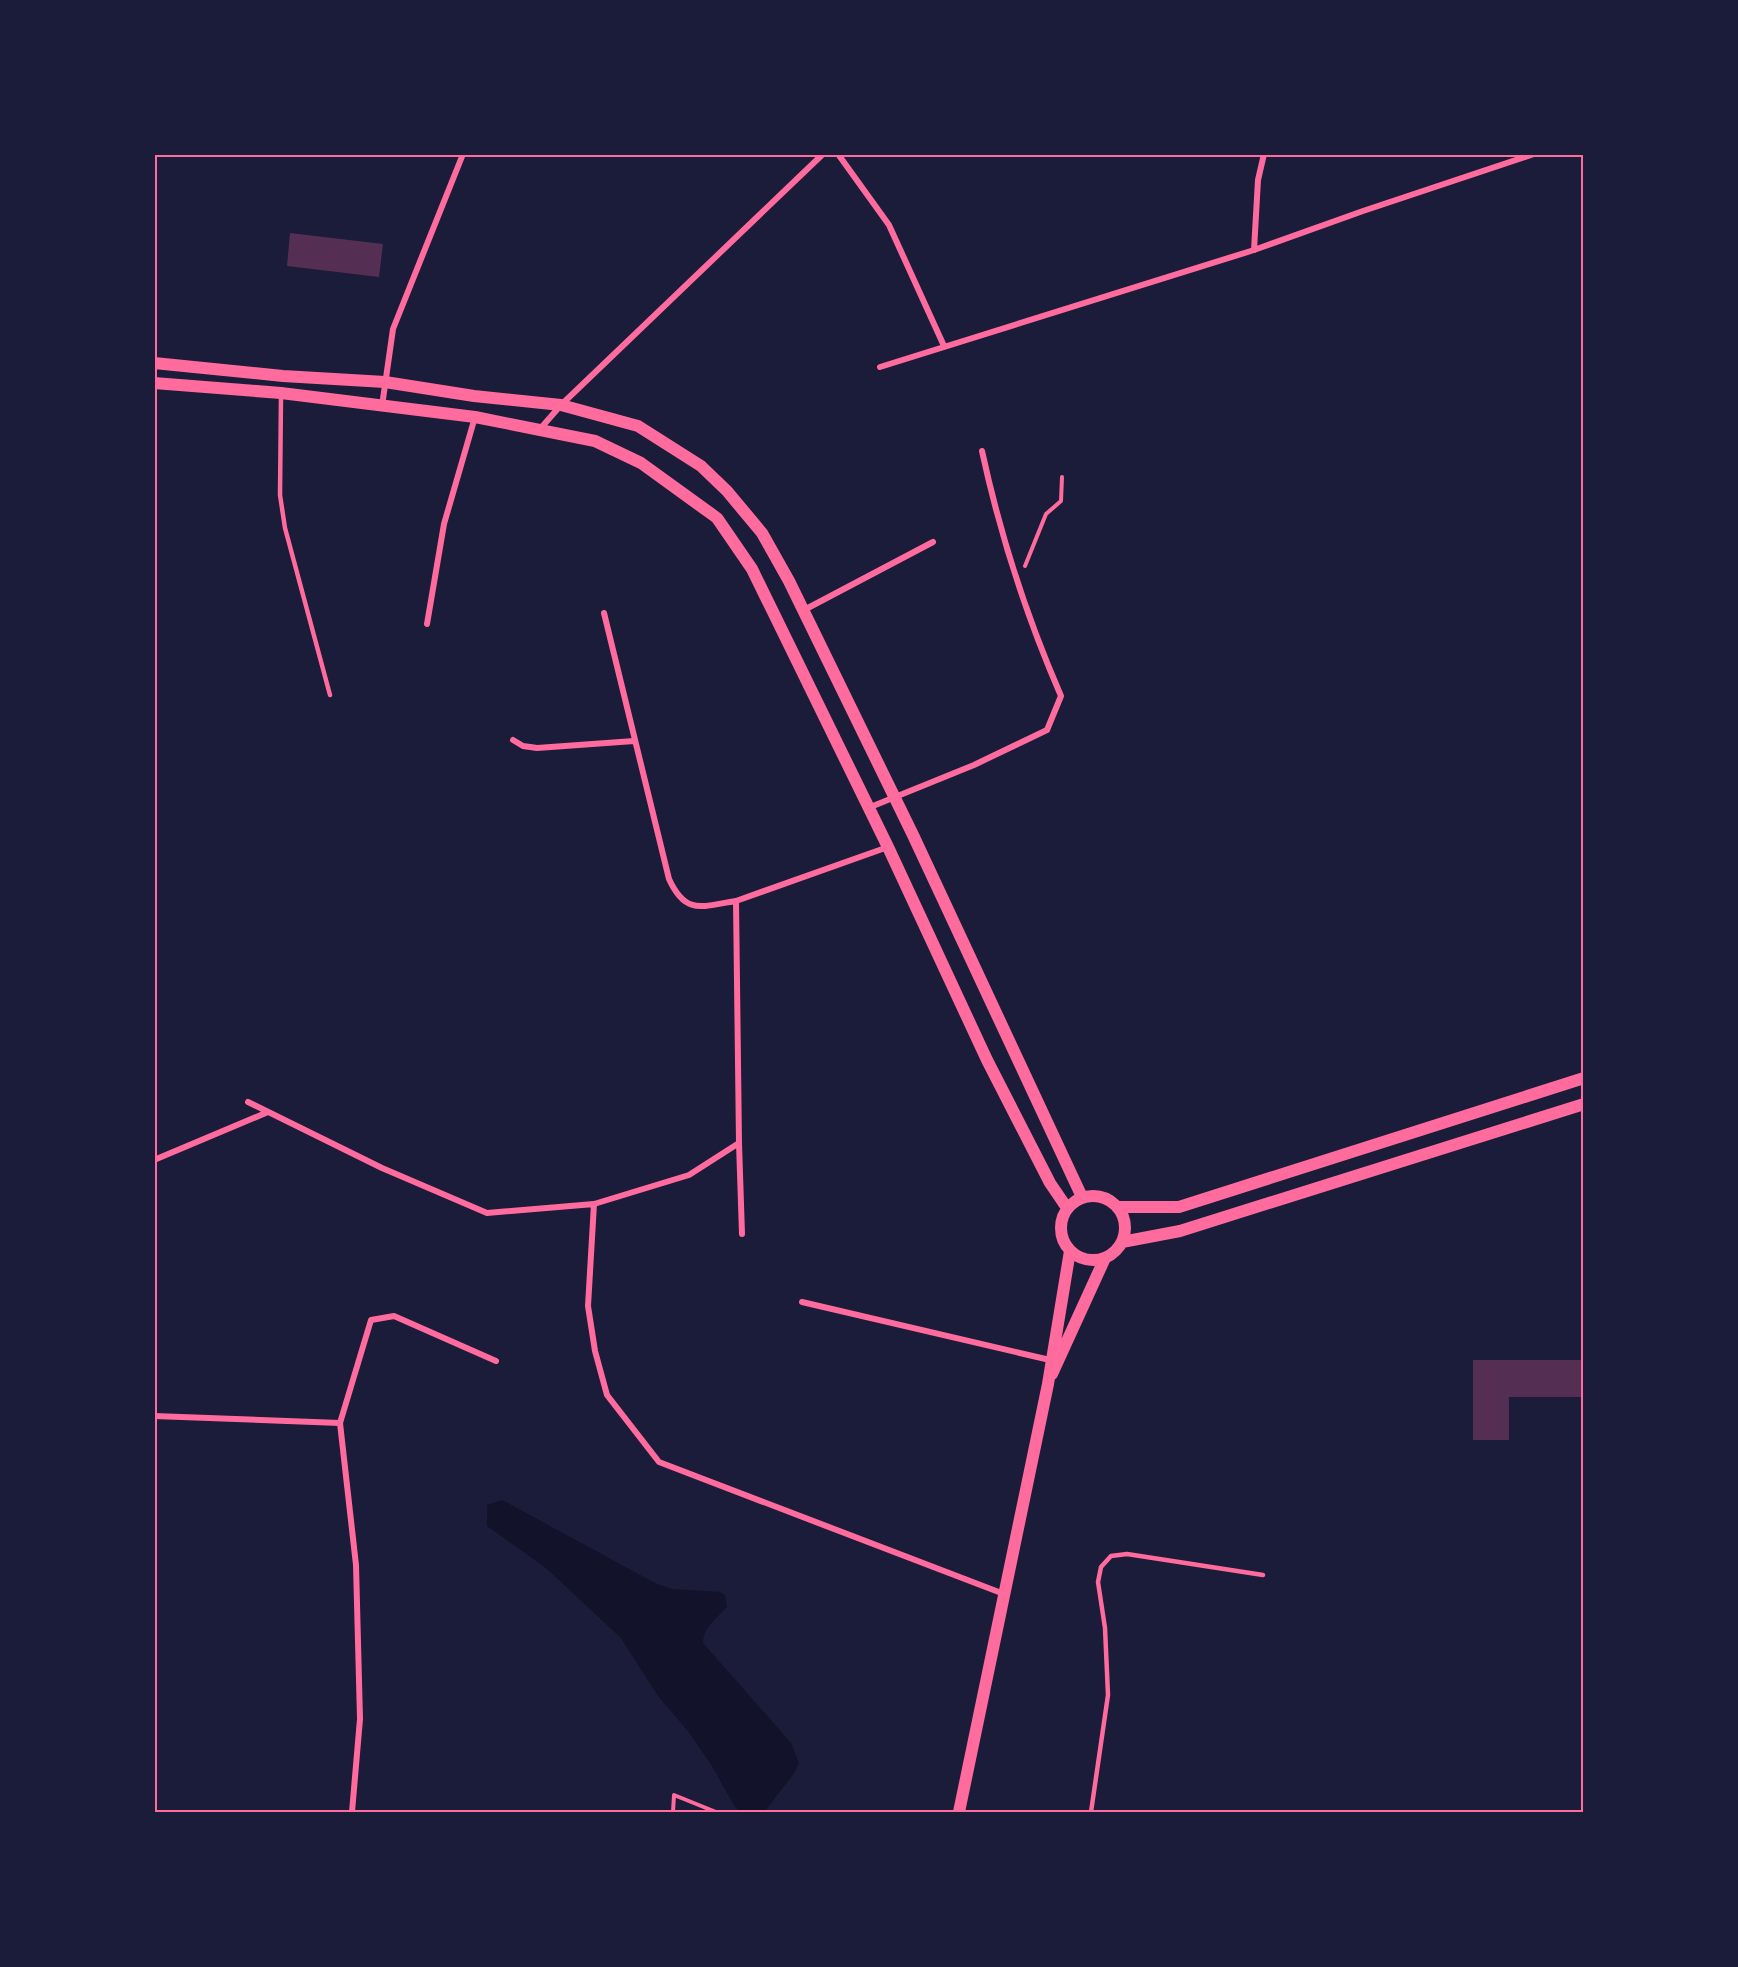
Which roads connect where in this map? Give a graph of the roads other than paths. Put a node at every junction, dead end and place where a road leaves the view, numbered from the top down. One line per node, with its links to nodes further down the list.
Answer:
1 (463, 154): 10 (street)
2 (823, 154): 13 (street)
3 (838, 154): 7 (street)
4 (1264, 154): 6 (street)
5 (1534, 154): 6 (street)
6 (1254, 250): 7 (street)
7 (944, 346): 9 (street)
8 (154, 363): 10 (main road)
9 (880, 368)
10 (385, 382): 13 (main road); 14 (street)
11 (154, 383): 12 (main road)
12 (281, 393): 14 (main road); 22 (lane)
13 (561, 405): 16 (street); 19 (main road)
14 (381, 406): 15 (main road)
15 (475, 417): 16 (main road); 21 (street)
16 (540, 429): 26 (main road)
17 (982, 451): 25 (street)
18 (933, 542): 19 (street)
19 (804, 610): 25 (main road)
20 (604, 613): 24 (street)
21 (427, 624)
22 (330, 695)
23 (513, 740): 24 (street)
24 (634, 741): 28 (street)
25 (895, 797): 26 (street); 35 (main road)
26 (868, 808): 27 (main road)
27 (888, 847): 28 (street); 38 (main road)
28 (736, 901): 33 (street)
29 (1584, 1078): 37 (main road)
30 (248, 1102): 32 (street)
31 (1584, 1104): 40 (main road)
32 (268, 1112): 34 (street); 36 (street)
33 (739, 1143): 36 (street); 39 (street)
34 (154, 1160)
35 (1082, 1197): 37 (main road); 38 (main road)
36 (594, 1204): 50 (street)
37 (1117, 1207): 40 (main road)
38 (1067, 1208): 41 (main road)
39 (742, 1234)
40 (1122, 1242): 42 (main road)
41 (1070, 1251): 42 (main road); 44 (main road)
42 (1106, 1258): 46 (main road)
43 (802, 1302): 44 (street)
44 (1050, 1360): 46 (main road)
45 (496, 1361): 48 (street)
46 (1048, 1384): 50 (main road)
47 (154, 1416): 48 (street)
48 (340, 1423): 51 (street)
49 (1263, 1575): 53 (lane)
50 (1005, 1594): 52 (main road)
51 (352, 1812)
52 (959, 1812)
53 (1091, 1812)

